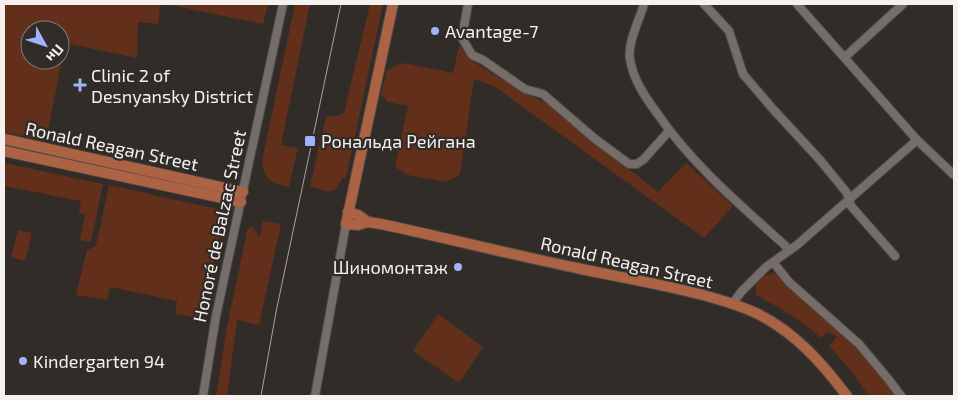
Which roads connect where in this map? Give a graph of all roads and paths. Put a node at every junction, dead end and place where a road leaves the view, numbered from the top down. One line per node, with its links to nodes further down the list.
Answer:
1 (282, 4): 14 (street, Honoré de Balzac Street)
2 (393, 4): 17 (main road)
3 (468, 4): 9 (street)
4 (644, 4): 9 (street)
5 (704, 4): 15 (street)
6 (797, 4): 8 (street)
7 (903, 4): 8 (street)
8 (845, 57): 11 (street)
9 (669, 131): 20 (street)
10 (4, 139): 14 (main road, Ronald Reagan Street)
11 (917, 140): 13 (street); 15 (street)
12 (4, 151): 16 (main road, Ronald Reagan Street)
13 (954, 175)
14 (243, 192): 16 (street, Honoré de Balzac Street)
15 (849, 200): 20 (street); 21 (street)
16 (241, 202): 24 (street, Honoré de Balzac Street)
17 (348, 212): 18 (main road, Ronald Reagan Street); 19 (main road)
18 (368, 222): 19 (main road, Ronald Reagan Street); 23 (main road, Ronald Reagan Street)
19 (346, 224): 25 (street)
20 (790, 250): 22 (street)
21 (895, 256)
22 (773, 262): 23 (street); 27 (street)
23 (732, 304): 26 (main road, Ronald Reagan Street)
24 (203, 396)
25 (315, 396)
26 (847, 396)
27 (901, 396)

